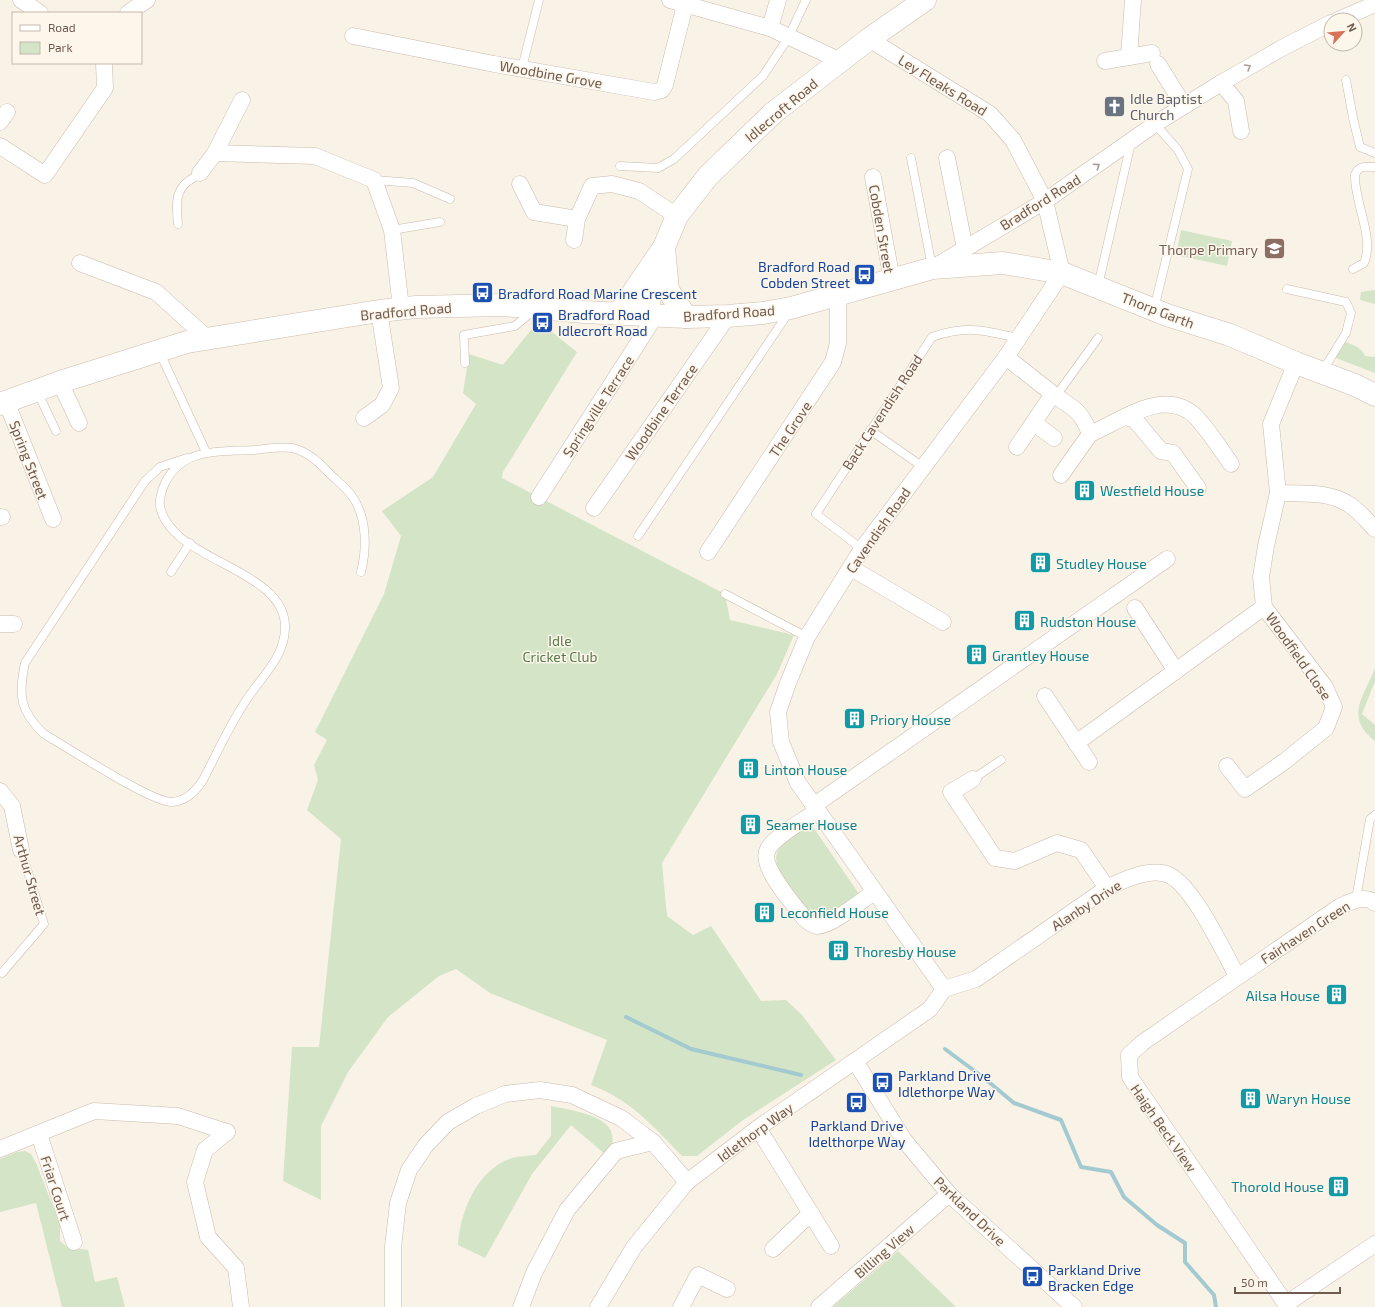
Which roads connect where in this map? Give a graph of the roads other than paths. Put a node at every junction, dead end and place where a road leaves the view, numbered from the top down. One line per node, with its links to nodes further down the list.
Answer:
1 (21, 0): 11 (street)
2 (148, 0): 12 (street)
3 (539, 0): 23 (lane)
4 (670, 0): 9 (street)
5 (778, 0): 15 (street)
6 (806, 0): 17 (lane)
7 (925, 0): 18 (street, Idlecroft Road)
8 (1133, 0): 19 (street)
9 (693, 4): 15 (street); 23 (street, Woodbine Grove)
10 (1375, 4): 13 (street)
11 (39, 12)
12 (130, 12)
13 (1356, 12)
14 (1323, 27): 25 (street, Bradford Road, one-way to 14)
15 (770, 28): 17 (street)
16 (353, 36): 23 (street, Woodbine Grove)
17 (788, 38): 20 (street); 36 (lane)
18 (869, 38): 20 (street, Idlecroft Road); 43 (street, Ley Fleaks Road)
19 (1129, 57): 21 (street); 27 (street)
20 (841, 61): 44 (street, Idlecroft Road)
21 (1105, 61)
22 (104, 64): 31 (street)
23 (522, 68)
24 (1346, 80): 33 (lane)
25 (1220, 83): 27 (street, Bradford Road); 29 (street)
26 (242, 100): 32 (street)
27 (1184, 106): 28 (street, Bradford Road)
28 (1155, 124): 30 (street, Bradford Road); 63 (lane)
29 (1241, 131)
30 (1131, 143): 43 (street, Bradford Road, one-way to 30); 57 (lane)
31 (0, 146)
32 (215, 153): 38 (street); 40 (street)
33 (1375, 153)
34 (911, 158): 53 (lane)
35 (947, 158): 51 (street)
36 (620, 166)
37 (1375, 168): 54 (lane)
38 (200, 173): 47 (lane)
39 (873, 177): 56 (street, Cobden Street)
40 (374, 180): 42 (lane); 48 (street)
41 (520, 184): 45 (street)
42 (450, 199)
43 (1045, 201): 51 (street, Bradford Road); 55 (street, Ley Fleaks Road)
44 (677, 216): 45 (street); 50 (street, Idlecroft Road)
45 (577, 219): 49 (street)
46 (440, 222): 48 (lane)
47 (178, 224)
48 (392, 230): 61 (street)
49 (574, 240)
50 (664, 247): 65 (street, Idlecroft Road); 66 (street, Idlecroft Road); 68 (street, Idlecroft Road)
51 (965, 249): 53 (street, Bradford Road)
52 (80, 263): 69 (street)
53 (933, 268): 55 (street, Thorp Garth); 56 (street, Bradford Road)
54 (1353, 269)
55 (1062, 273): 57 (street, Thorp Garth); 70 (street, Cavendish Road)
56 (892, 280): 59 (street, Bradford Road)
57 (1098, 287): 63 (street, Thorp Garth)
58 (1287, 289): 76 (lane)
59 (838, 294): 62 (street, Bradford Road); 105 (street, The Grove)
60 (538, 307): 61 (street, Bradford Road); 65 (street, Bradford Road); 74 (lane)
61 (401, 308): 64 (street, Bradford Road)
62 (792, 308): 67 (street, Bradford Road); 102 (lane)
63 (1153, 310): 75 (street, Thorp Garth)
64 (379, 311): 69 (street, Bradford Road); 83 (street)
65 (619, 314): 66 (street, Bradford Road)
66 (651, 315): 68 (street, Bradford Road); 98 (street, Springville Terrace)
67 (728, 316): 68 (street, Bradford Road); 99 (street, Woodbine Terrace)
68 (686, 317)
69 (207, 338): 72 (street, Bradford Road)
70 (1018, 338): 73 (street, Cavendish Road); 86 (lane, Back Cavendish Road)
71 (1098, 338): 79 (lane)
72 (158, 349): 77 (street, Bradford Road); 91 (lane)
73 (1006, 357): 79 (street); 94 (street, Cavendish Road)
74 (466, 363)
75 (1296, 363): 76 (street, Thorp Garth); 97 (street, Woodfield Close)
76 (1322, 373): 80 (street, Thorp Garth)
77 (60, 382): 78 (street, Bradford Road); 84 (street)
78 (37, 390): 81 (street, Bradford Road); 87 (lane)
79 (1054, 395): 85 (street); 88 (street)
80 (1375, 395)
81 (3, 403): 100 (street, Spring Street)
82 (1126, 417): 88 (street); 93 (street); 96 (street)
83 (364, 418)
84 (79, 422)
85 (1034, 423): 89 (street); 90 (street)
86 (870, 430): 94 (lane); 104 (lane, Back Cavendish Road)
87 (56, 431)
88 (1090, 434): 95 (street)
89 (1054, 438)
90 (1017, 447)
91 (206, 452): 92 (lane); 109 (lane)
92 (187, 458): 103 (lane); 103 (lane)
93 (1231, 464)
94 (923, 467): 104 (street, Cavendish Road)
95 (1061, 474)
96 (1198, 488)
97 (1278, 493): 101 (street); 111 (street, Woodfield Close)
98 (539, 497)
99 (594, 508)
100 (52, 519)
101 (1375, 529)
102 (638, 536)
103 (190, 543): 108 (lane)
104 (862, 549): 107 (street, Cavendish Road)
105 (708, 552)
106 (1167, 559): 123 (street)
107 (851, 568): 113 (street); 114 (street, Cavendish Road)
108 (171, 572)
109 (361, 572)
110 (725, 594): 114 (lane)
111 (1264, 607): 115 (street); 120 (street, Woodfield Close)
112 (1135, 608): 115 (street)
113 (942, 622)
114 (808, 638): 123 (street, Cavendish Road)
115 (1176, 671): 117 (street)
116 (1046, 696): 117 (street)
117 (1076, 743): 119 (street)
118 (1001, 760): 121 (lane)
119 (1089, 762)
120 (1227, 766)
121 (973, 779): 126 (street)
122 (0, 791): 125 (street, Arthur Street)
123 (815, 808): 127 (street, Cavendish Road); 127 (street)
124 (1375, 815): 128 (lane)
125 (20, 850): 130 (lane, Arthur Street)
126 (1107, 888): 131 (street, Alanby Drive); 132 (street, Alanby Drive)
127 (874, 892): 132 (street, Cavendish Road)
128 (1356, 899): 129 (street, Fairhaven Green); 131 (street, Fairhaven Green)
129 (1375, 903)
130 (2, 973)
131 (1237, 976): 146 (street, Haigh Beck View)
132 (944, 989): 133 (street, Idlethorp Way)
133 (855, 1061): 134 (street, Idlethorp Way); 139 (street, Parkland Drive)
134 (758, 1128): 138 (street, Idlethorp Way); 140 (street)
135 (39, 1134): 137 (street); 141 (street, Friar Court); 148 (street)
136 (653, 1142): 138 (street); 149 (street); 150 (street)
137 (0, 1149)
138 (687, 1182): 151 (street, Idlethorp Way)
139 (949, 1194): 147 (street, Parkland Drive); 153 (street, Billing View)
140 (811, 1212): 143 (street); 144 (street)
141 (74, 1242)
142 (1375, 1244): 146 (street)
143 (831, 1246)
144 (773, 1248)
145 (727, 1289): 152 (street)
146 (1287, 1305)
147 (1071, 1306)
148 (241, 1307)
149 (393, 1307)
150 (521, 1307)
151 (598, 1307)
152 (681, 1307)
153 (819, 1307)

